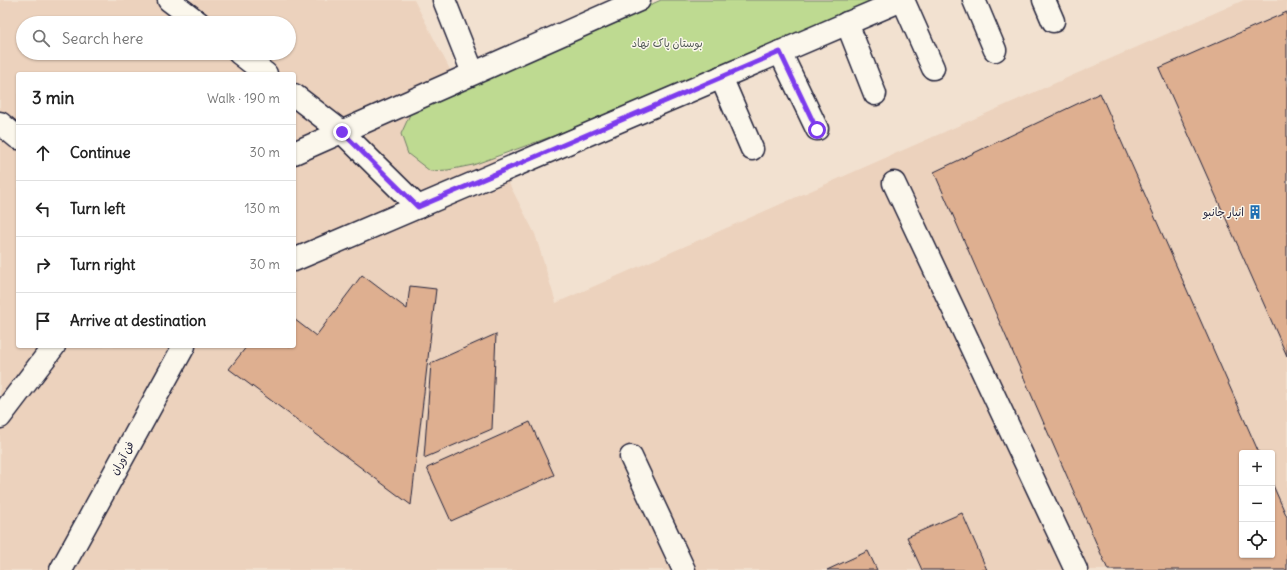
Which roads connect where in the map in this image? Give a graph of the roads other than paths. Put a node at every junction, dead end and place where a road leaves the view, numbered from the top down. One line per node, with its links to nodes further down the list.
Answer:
1 (169, 0): 7 (street)
2 (639, 0): 15 (street)
3 (902, 0): 9 (street); 13 (street)
4 (974, 0): 10 (street)
5 (1044, 0): 8 (street)
6 (449, 2): 15 (street)
7 (190, 16)
8 (1053, 21)
9 (847, 24): 11 (street); 17 (street)
10 (995, 50)
11 (780, 52): 16 (street); 20 (street)
12 (248, 60): 14 (street)
13 (933, 68)
14 (263, 72)
15 (473, 73): 21 (street)
16 (721, 77): 23 (street); 26 (street)
17 (875, 94)
18 (296, 97): 21 (street)
19 (0, 123): 22 (street)
20 (817, 130)
21 (342, 132): 24 (street); 26 (street)
22 (16, 136)
23 (752, 149)
24 (296, 152)
25 (894, 183): 34 (street)
26 (418, 207): 27 (street)
27 (296, 259)
28 (52, 348): 30 (street)
29 (183, 348): 32 (street, فن آوران)
30 (0, 416)
31 (631, 457): 33 (street)
32 (61, 570)
33 (684, 570)
34 (1076, 570)

